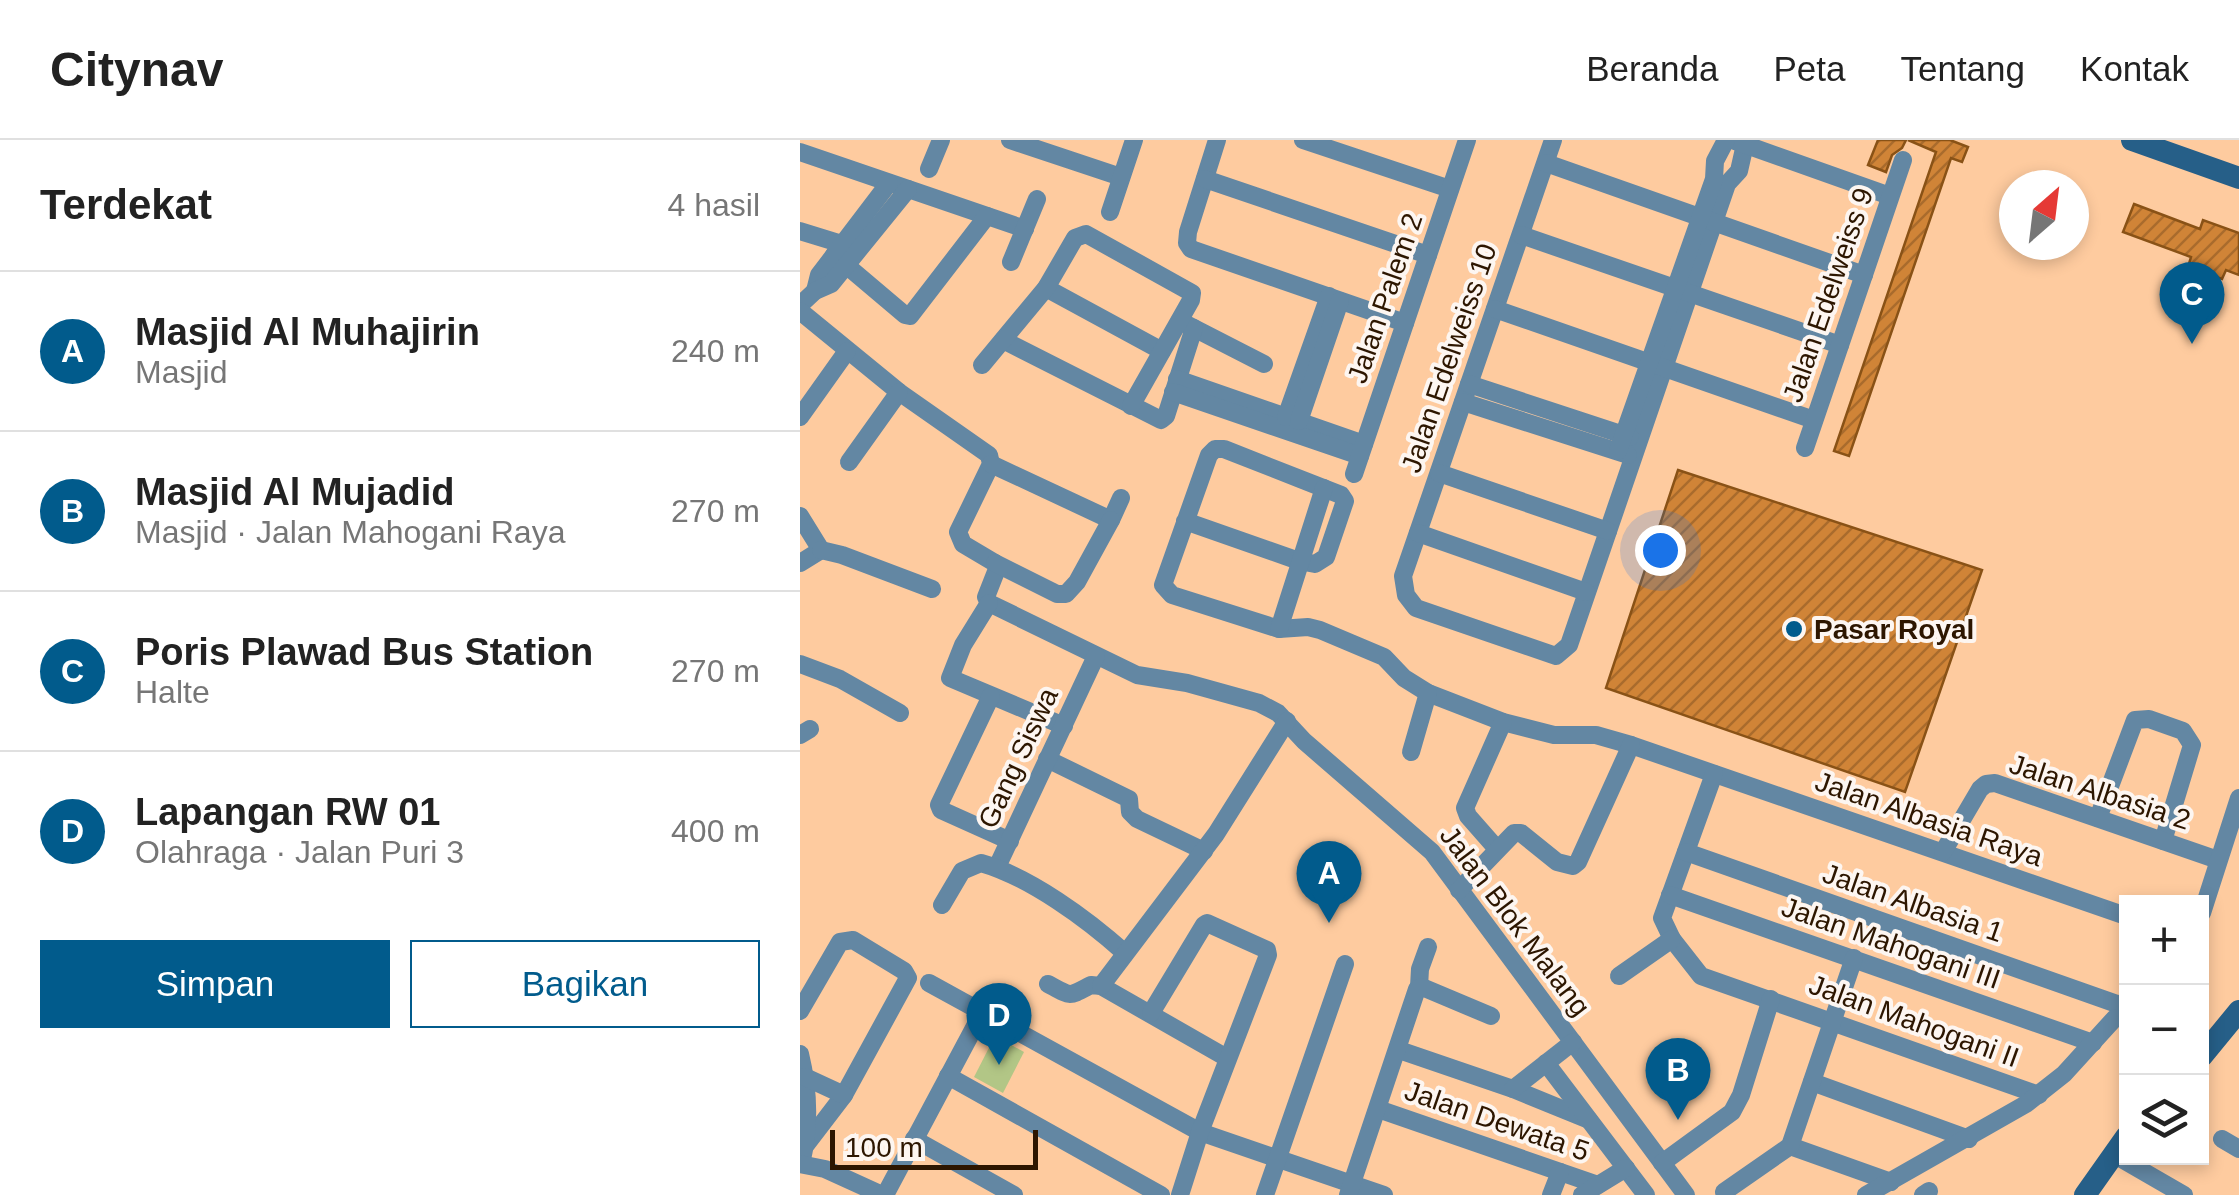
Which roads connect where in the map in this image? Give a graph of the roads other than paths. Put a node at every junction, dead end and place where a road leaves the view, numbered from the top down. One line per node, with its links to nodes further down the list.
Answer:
1 (941, 140): 13 (street)
2 (1010, 140): 14 (street)
3 (1134, 140): 14 (street)
4 (1217, 140): 16 (street)
5 (1303, 140): 18 (street)
6 (1467, 140): 18 (street, Jalan Palem 2)
7 (1554, 140): 12 (street, Jalan Edelweiss 10)
8 (2132, 140): 15 (main road)
9 (1737, 141): 19 (street); 23 (street)
10 (800, 152): 17 (street)
11 (1903, 160): 19 (street, Jalan Edelweiss 9)
12 (1546, 163): 23 (street); 26 (street, Jalan Edelweiss 10)
13 (929, 169)
14 (1121, 177): 21 (street)
15 (2239, 178)
16 (1205, 179): 28 (street); 33 (street)
17 (898, 186): 22 (street); 27 (street)
18 (1450, 189): 28 (street, Jalan Palem 2)
19 (1890, 196): 30 (street, Jalan Edelweiss 9)
20 (1037, 199): 24 (street)
21 (1110, 212)
22 (987, 216): 24 (street); 27 (street)
23 (1707, 219): 30 (street); 32 (street)
24 (1024, 229): 29 (street)
25 (800, 231): 27 (street)
26 (1521, 234): 32 (street); 35 (street, Jalan Edelweiss 10)
27 (844, 255): 34 (street)
28 (1428, 255): 36 (street, Jalan Palem 2)
29 (1012, 262)
30 (1864, 275): 39 (street, Jalan Edelweiss 9)
31 (1046, 288): 37 (street); 38 (street); 41 (street)
32 (1682, 290): 39 (street); 44 (street)
33 (1334, 299): 36 (street); 50 (street)
34 (800, 308): 40 (street)
35 (1495, 309): 44 (street); 47 (street, Jalan Edelweiss 10)
36 (1405, 323): 54 (street, Jalan Palem 2)
37 (1186, 324): 41 (street); 42 (street); 45 (street)
38 (1003, 340): 43 (street); 48 (street)
39 (1840, 344): 51 (street, Jalan Edelweiss 9)
40 (847, 351): 46 (street); 49 (street)
41 (1162, 352): 48 (street)
42 (1264, 364)
43 (982, 365)
44 (1656, 365): 51 (street); 52 (street)
45 (1175, 386): 48 (street); 50 (street); 54 (street)
46 (899, 392): 55 (street); 56 (street)
47 (1466, 393): 52 (street); 57 (street, Jalan Edelweiss 10)
48 (1132, 406)
49 (800, 417)
50 (1293, 419): 54 (street)
51 (1814, 420): 53 (street, Jalan Edelweiss 9)
52 (1628, 445): 62 (street)
53 (1805, 448)
54 (1360, 458)
55 (849, 462)
56 (991, 464): 60 (street); 67 (street)
57 (1439, 472): 62 (street); 63 (street, Jalan Edelweiss 10)
58 (1121, 498): 60 (street)
59 (800, 516): 64 (street)
60 (1110, 520): 67 (street)
61 (1186, 520): 65 (street); 65 (street); 71 (street, Jalan Albasia Raya)
62 (1608, 531): 69 (street)
63 (1418, 533): 69 (street); 69 (street, Jalan Edelweiss 10)
64 (821, 550): 66 (street); 68 (street)
65 (1298, 561): 71 (street)
66 (800, 563)
67 (995, 563): 70 (street)
68 (932, 589)
69 (1586, 592)
70 (989, 603): 72 (street, Jalan Blok Malang); 75 (street)
71 (1278, 629): 74 (street, Jalan Albasia Raya)
72 (1096, 656): 77 (street, Jalan Blok Malang); 79 (street, Gang Siswa)
73 (800, 664): 76 (street)
74 (1428, 693): 78 (street, Jalan Albasia Raya); 81 (street)
75 (991, 696): 79 (street); 87 (street)
76 (900, 713)
77 (1287, 721): 89 (street); 94 (street, Jalan Blok Malang)
78 (1503, 722): 80 (street, Jalan Albasia Raya); 88 (street)
79 (1064, 726): 82 (street, Gang Siswa)
80 (1631, 745): 83 (street, Jalan Albasia Raya); 88 (street)
81 (1411, 752)
82 (1047, 760): 87 (street, Gang Siswa); 89 (street)
83 (1714, 774): 90 (street); 91 (street, Jalan Albasia Raya)
84 (2239, 798): 92 (street)
85 (2098, 818): 86 (street, Jalan Albasia 2); 86 (street); 91 (street, Jalan Albasia 2)
86 (2163, 840): 92 (street, Jalan Albasia 2)
87 (1010, 842): 93 (street, Gang Siswa)
88 (1497, 848): 94 (street)
89 (1204, 851): 101 (street)
90 (1686, 852): 95 (street); 111 (street, Jalan Albasia 1)
91 (1943, 852): 98 (street, Jalan Albasia Raya)
92 (2218, 860): 96 (street)
93 (997, 867): 97 (street, Gang Siswa); 101 (street)
94 (1459, 890): 119 (street, Jalan Blok Malang)
95 (1670, 895): 99 (street); 102 (street, Jalan Mahogani III)
96 (2207, 895)
97 (942, 905)
98 (2119, 914)
99 (1669, 934): 104 (street); 110 (street, Jalan Mahogani II)
100 (1428, 946): 108 (street)
101 (1125, 953): 107 (street)
102 (1854, 958): 118 (street); 120 (street, Jalan Mahogani III)
103 (1346, 964): 143 (street)
104 (1620, 976)
105 (929, 983): 115 (street)
106 (1048, 984): 107 (street)
107 (1101, 986): 116 (street)
108 (1419, 987): 117 (street); 122 (street)
109 (805, 992): 113 (street); 131 (street)
110 (1770, 999): 118 (street, Jalan Mahogani II); 144 (street)
111 (2119, 1007)
112 (2119, 1010): 120 (street)
113 (800, 1011)
114 (2239, 1012): 121 (main road)
115 (982, 1013): 126 (street); 135 (street)
116 (1151, 1013): 124 (street); 124 (street)
117 (1491, 1016)
118 (1832, 1020): 128 (street); 130 (street, Jalan Mahogani II)
119 (1572, 1042): 125 (street); 144 (street, Jalan Blok Malang)
120 (2093, 1043): 130 (street)
121 (2209, 1048)
122 (1398, 1050): 129 (street); 132 (street)
123 (800, 1054): 127 (street)
124 (1227, 1058): 135 (street)
125 (1546, 1063): 129 (street); 133 (street)
126 (948, 1076): 137 (street); 155 (street)
127 (806, 1077): 131 (street); 134 (street)
128 (1812, 1082): 136 (street); 139 (street)
129 (1513, 1089): 133 (street)
130 (2039, 1094): 136 (street)
131 (844, 1095): 134 (street)
132 (1378, 1109): 147 (street, Jalan Dewata 5); 150 (street)
133 (1590, 1120): 146 (street)
134 (814, 1121): 142 (street)
135 (1200, 1132): 143 (street); 156 (street)
136 (1969, 1138): 148 (street)
137 (914, 1139): 153 (street); 154 (street)
138 (2222, 1139): 141 (street)
139 (1790, 1146): 148 (street); 152 (street)
140 (2119, 1147): 163 (main road)
141 (2239, 1149)
142 (802, 1158): 149 (street)
143 (1277, 1158): 150 (street); 157 (street)
144 (1662, 1163): 161 (street, Jalan Blok Malang)
145 (2145, 1165): 164 (street)
146 (1626, 1168): 151 (street); 160 (street)
147 (1560, 1172): 151 (street, Jalan Dewata 5); 159 (street)
148 (1891, 1182): 162 (street)
149 (856, 1188): 153 (street)
150 (1350, 1190): 158 (street)
151 (1590, 1190)
152 (1724, 1192)
153 (883, 1195)
154 (1014, 1195)
155 (1161, 1195)
156 (1180, 1195)
157 (1264, 1195)
158 (1384, 1195)
159 (1551, 1195)
160 (1646, 1195)
161 (1686, 1195)
162 (1866, 1195)
163 (2085, 1195)
164 (2184, 1195)

